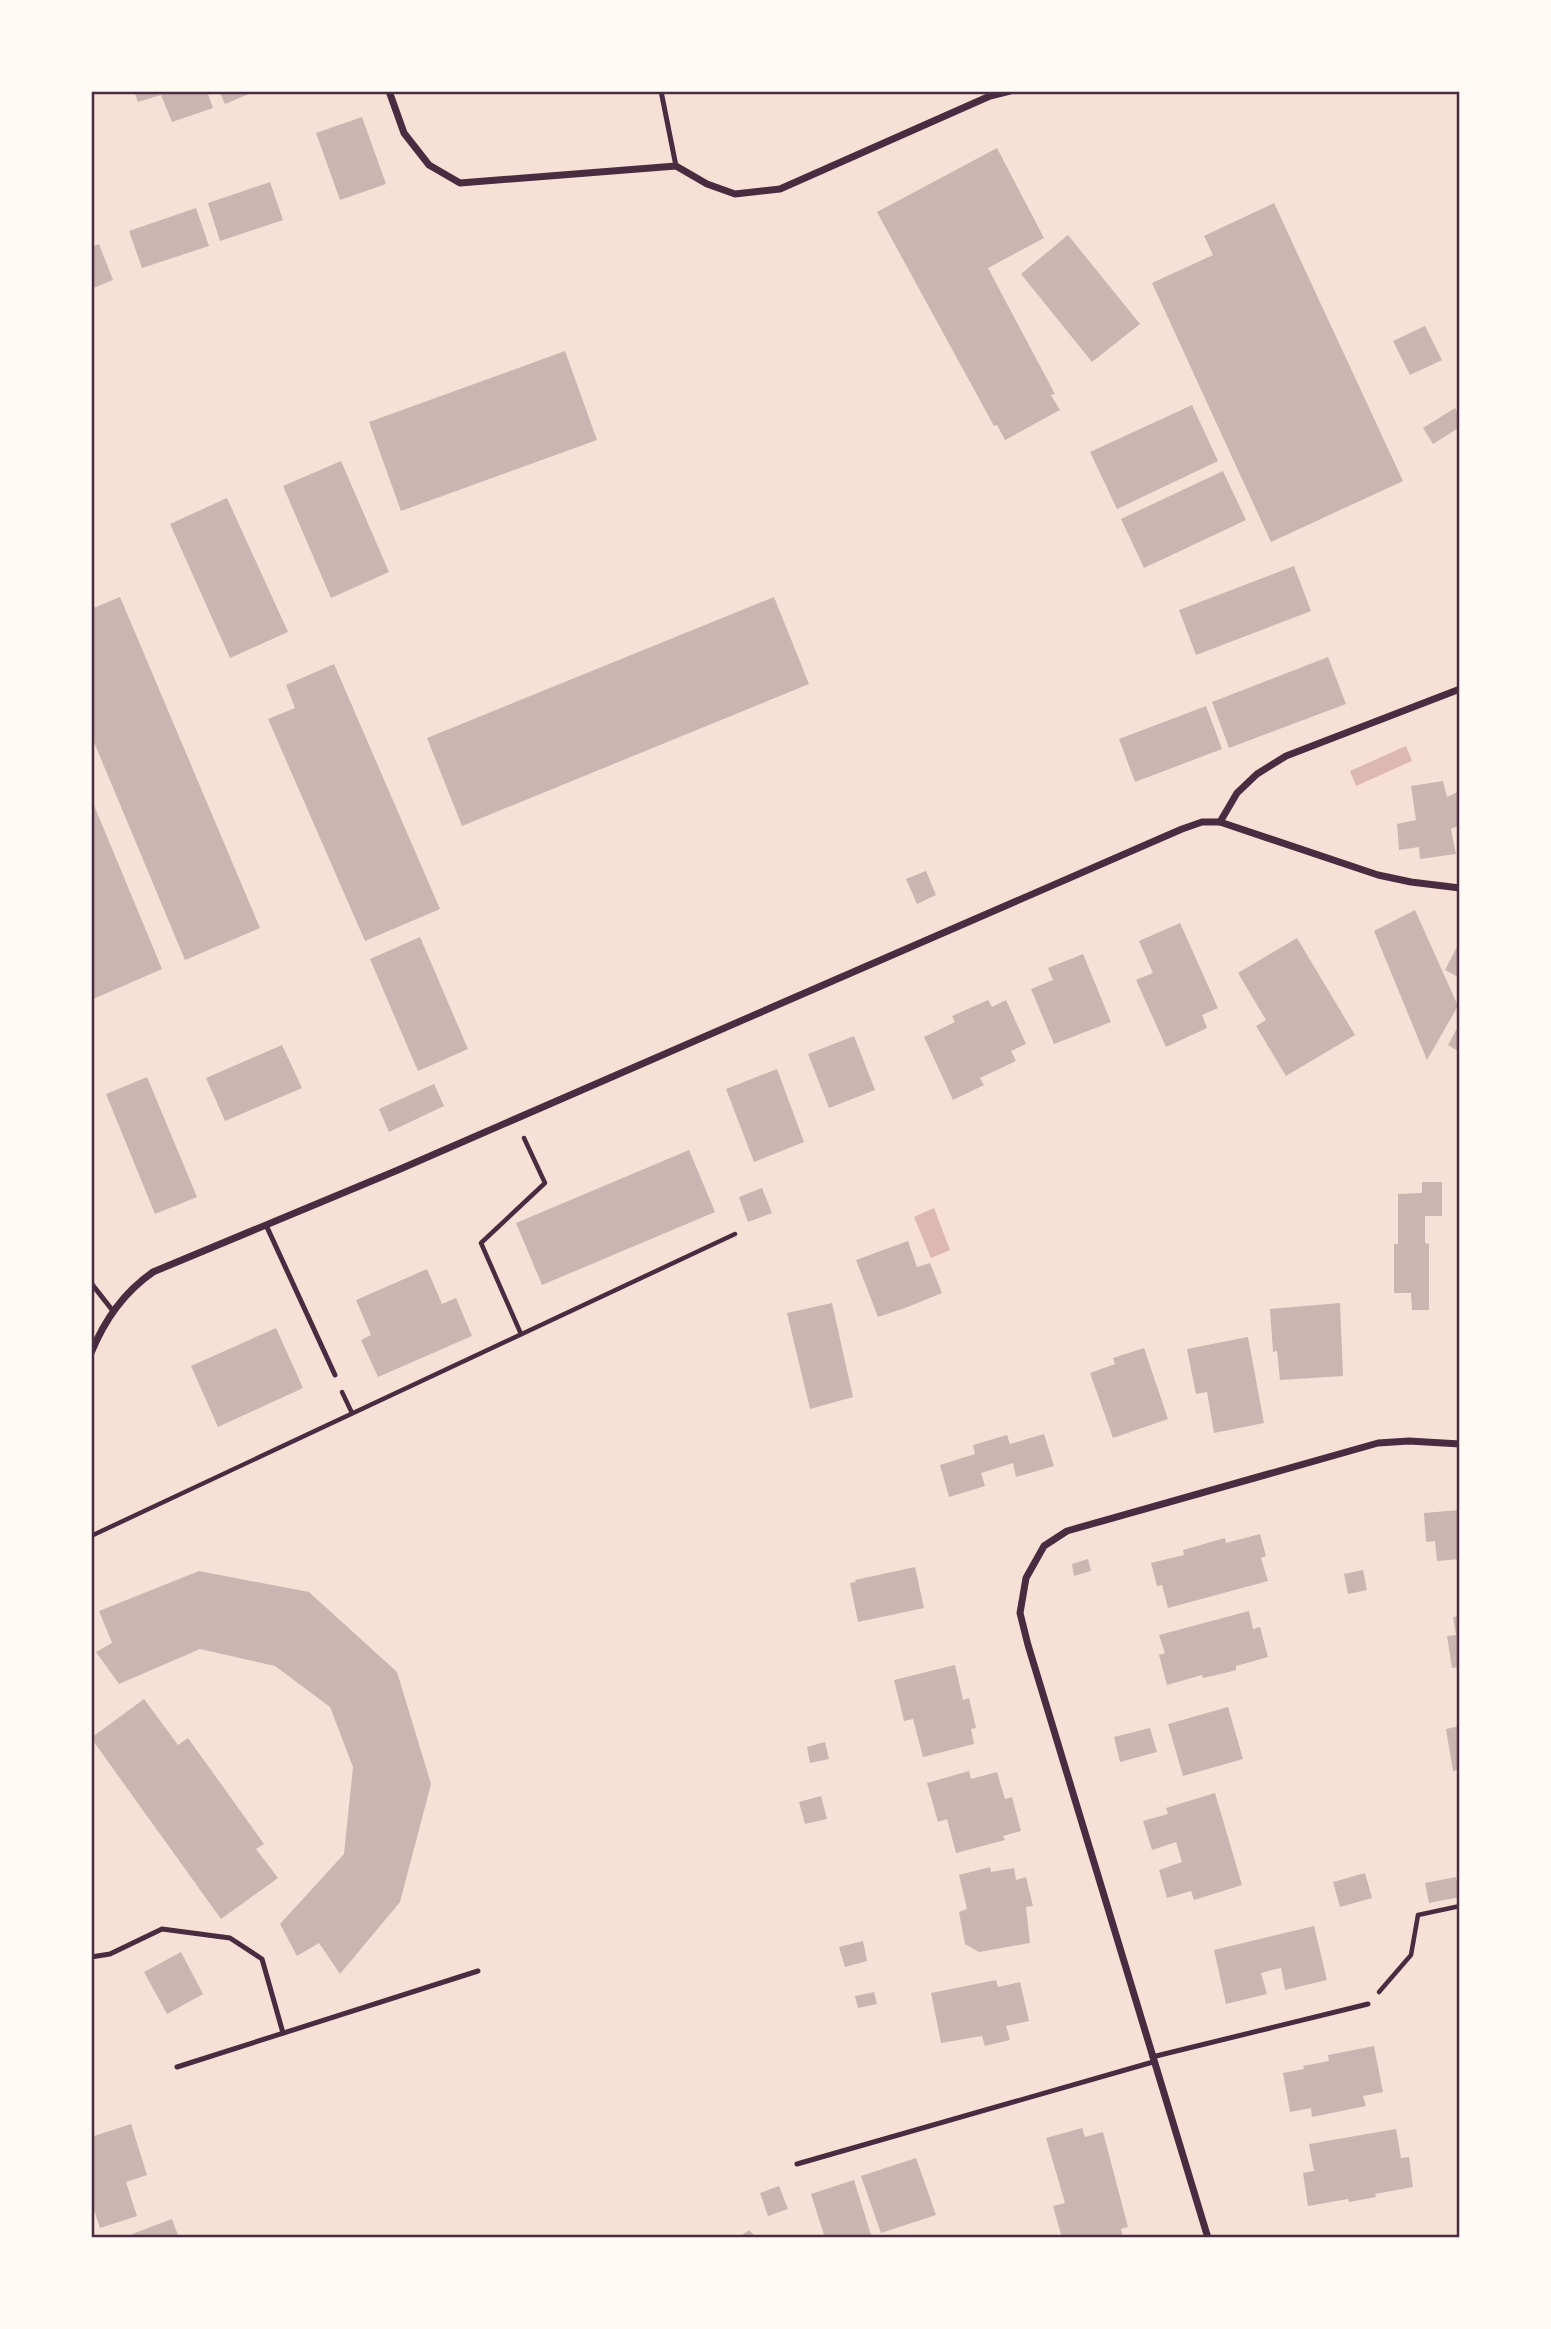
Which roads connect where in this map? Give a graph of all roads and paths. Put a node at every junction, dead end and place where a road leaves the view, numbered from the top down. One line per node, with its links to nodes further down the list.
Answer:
1 (389, 91): 4 (street)
2 (661, 91): 4 (lane)
3 (1010, 91): 4 (street)
4 (676, 166)
5 (1460, 689): 6 (street)
6 (1220, 822): 7 (street); 8 (street)
7 (1460, 888)
8 (515, 1119): 9 (street); 13 (path)
9 (266, 1225): 12 (street); 15 (lane)
10 (735, 1234): 13 (path)
11 (91, 1283): 12 (lane)
12 (113, 1311): 14 (street)
13 (521, 1334): 17 (path)
14 (91, 1353)
15 (334, 1375)
16 (1460, 1444): 23 (street)
17 (91, 1536)
18 (1460, 1906): 21 (path)
19 (91, 1957): 22 (lane)
20 (478, 1971): 22 (lane)
21 (1368, 2004): 23 (lane)
22 (283, 2034): 24 (lane)
23 (1153, 2059): 25 (lane); 26 (street)
24 (177, 2067)
25 (797, 2164)
26 (1208, 2238)

